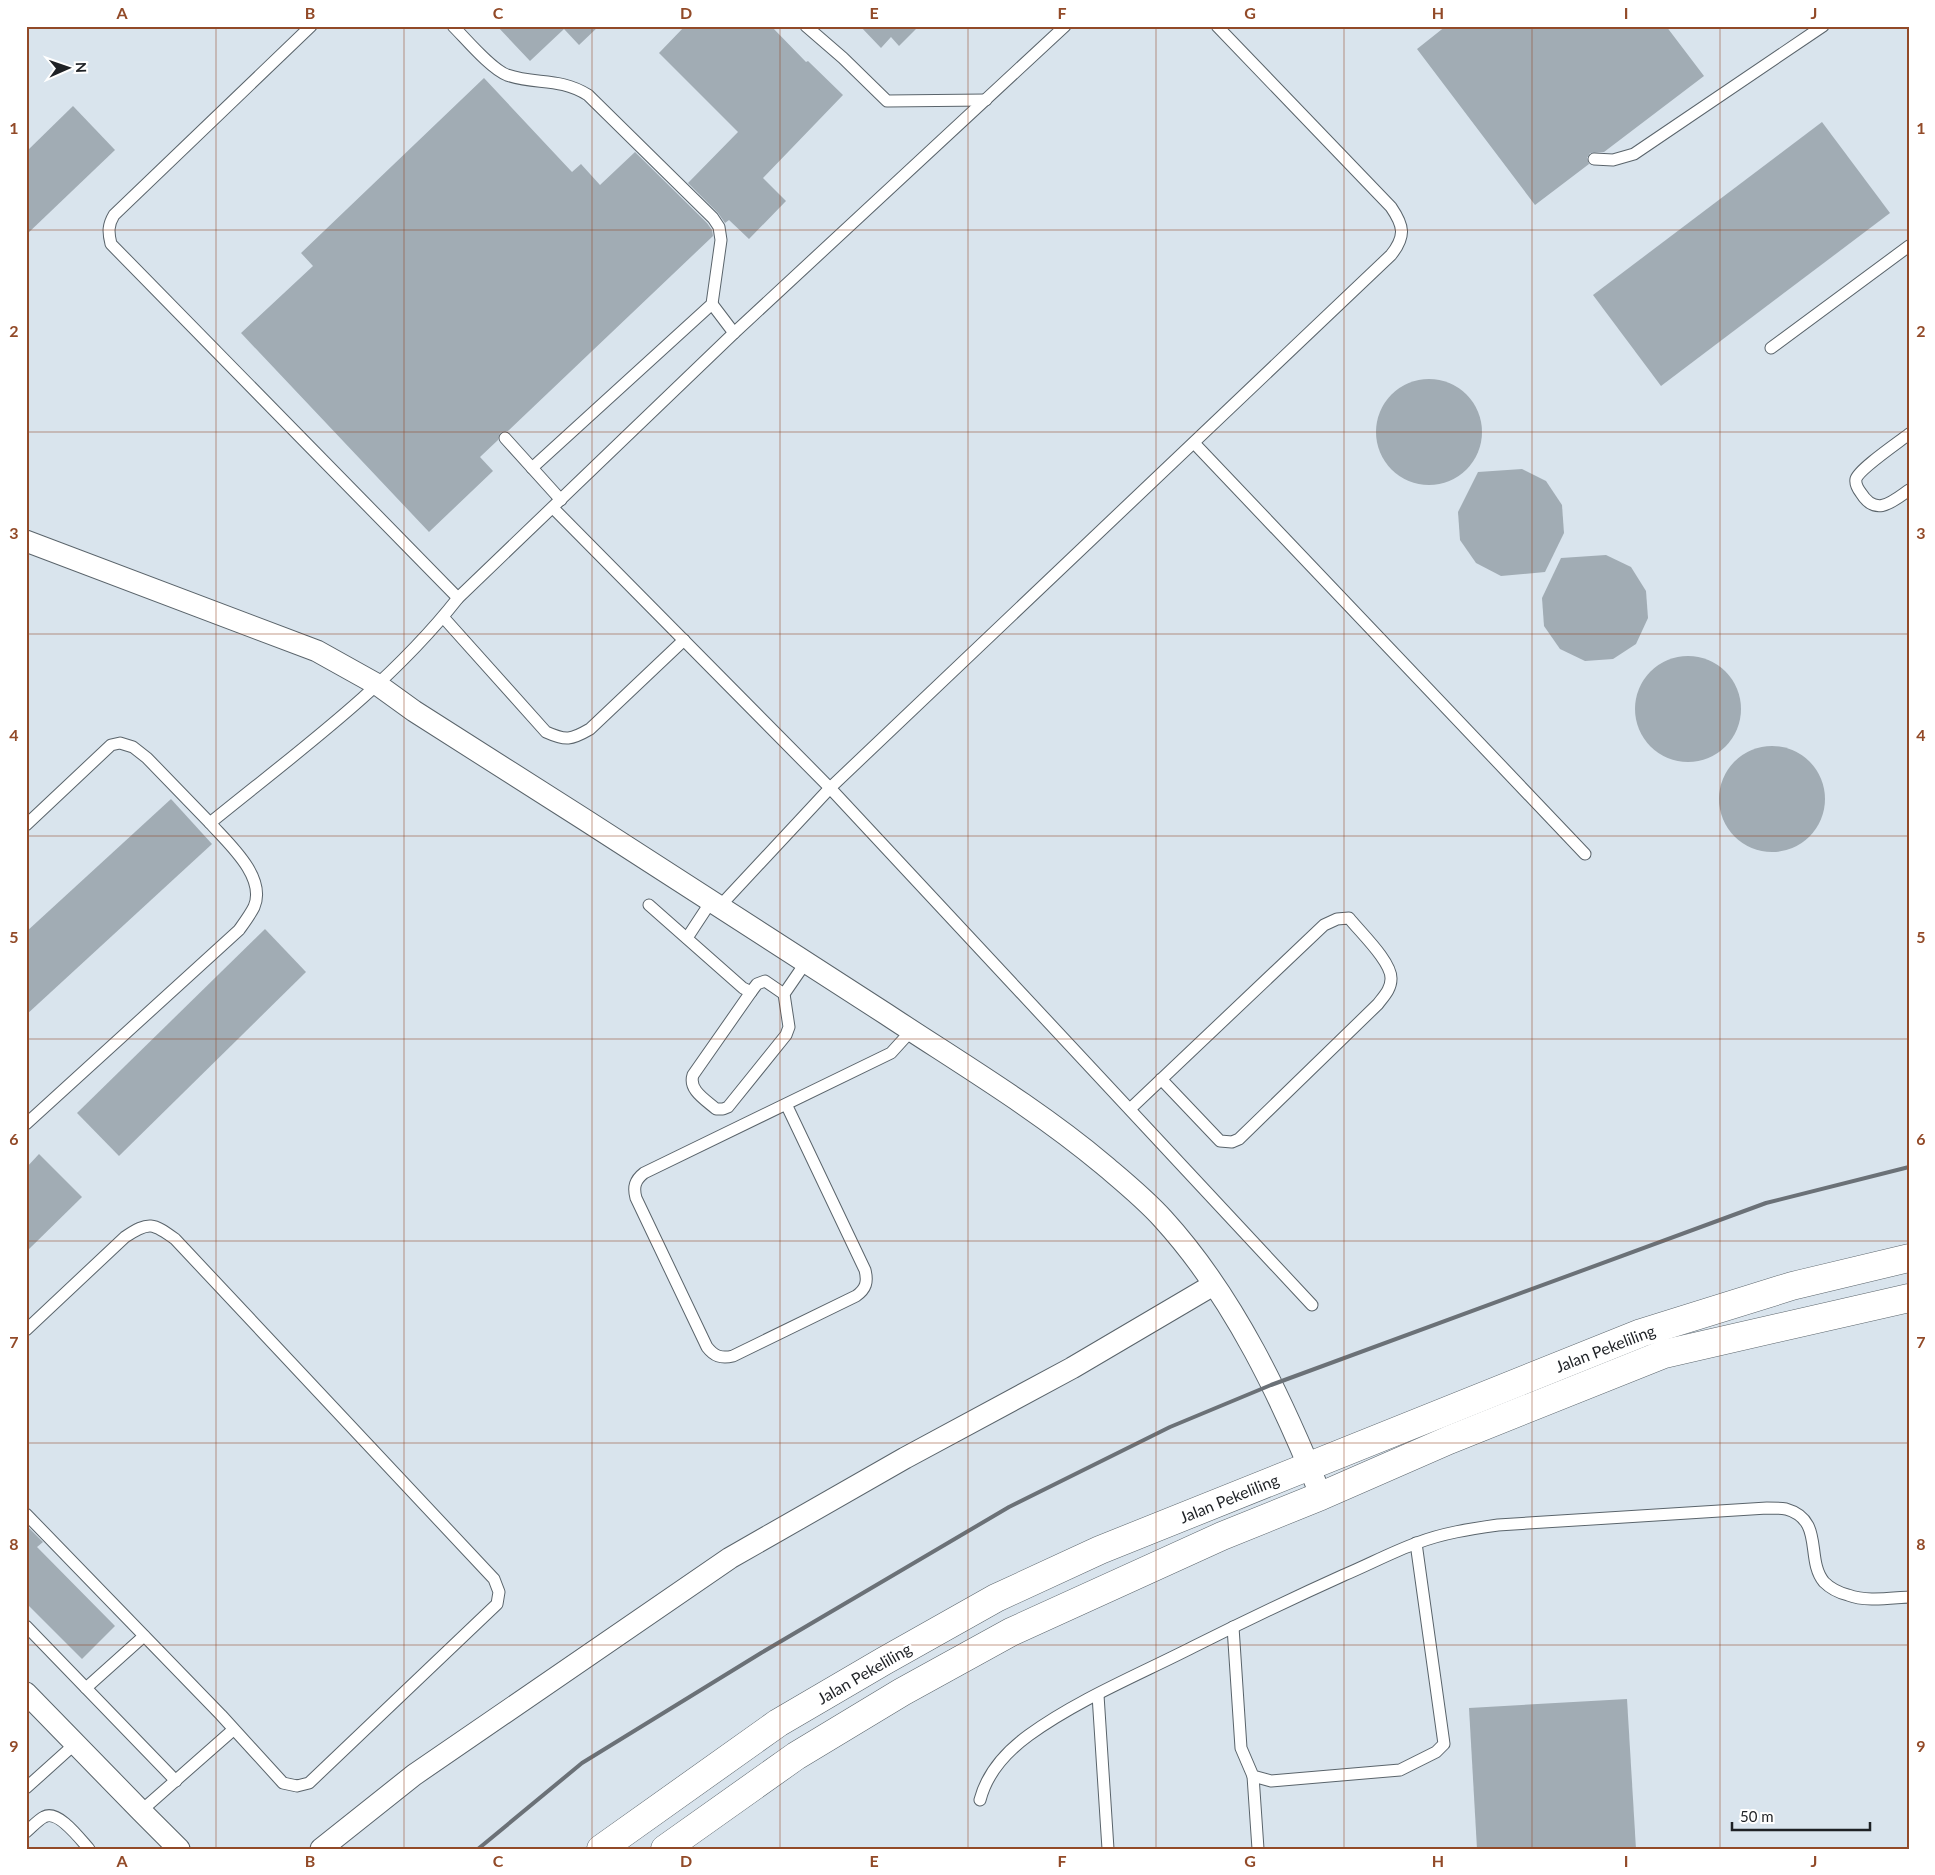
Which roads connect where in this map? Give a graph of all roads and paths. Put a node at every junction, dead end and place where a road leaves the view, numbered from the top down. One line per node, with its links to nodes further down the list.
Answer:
1 (312, 26): 20 (lane)
2 (453, 26): 10 (lane)
3 (806, 26): 7 (lane)
4 (1066, 26): 7 (lane)
5 (1217, 26): 15 (lane)
6 (1824, 26): 8 (lane)
7 (986, 100): 11 (lane)
8 (1594, 159)
9 (1909, 246): 12 (lane)
10 (712, 304): 11 (lane); 16 (lane)
11 (734, 333): 18 (lane)
12 (1771, 348)
13 (1909, 434): 17 (lane)
14 (505, 438): 16 (lane)
15 (1194, 443): 24 (lane); 27 (lane)
16 (532, 468): 18 (lane)
17 (1909, 490)
18 (557, 504): 20 (lane); 22 (lane)
19 (26, 541): 23 (street)
20 (458, 598): 21 (lane)
21 (443, 617): 22 (lane); 23 (lane)
22 (684, 640): 24 (lane)
23 (378, 685): 25 (lane); 28 (street)
24 (830, 788): 28 (lane); 37 (lane)
25 (210, 823): 26 (lane); 38 (lane)
26 (26, 825)
27 (1585, 854)
28 (716, 903): 30 (lane); 31 (street)
29 (649, 905): 30 (lane)
30 (687, 938): 32 (lane)
31 (806, 962): 33 (lane); 34 (street)
32 (751, 992): 33 (lane); 33 (lane)
33 (784, 994)
34 (911, 1030): 36 (lane); 40 (street)
35 (1161, 1079): 35 (lane); 37 (lane)
36 (786, 1104): 36 (lane)
37 (1130, 1109): 42 (lane)
38 (26, 1124)
39 (1909, 1258): 44 (main road, Jalan Pekeliling)
40 (1213, 1285): 44 (street); 65 (street)
41 (1909, 1298): 45 (main road, Jalan Pekeliling)
42 (1312, 1305)
43 (26, 1330): 55 (lane)
44 (1309, 1466): 45 (street); 66 (main road, Jalan Pekeliling)
45 (1321, 1496): 67 (main road, Jalan Pekeliling)
46 (26, 1514): 51 (lane)
47 (1416, 1543): 48 (lane); 50 (lane); 57 (lane)
48 (1909, 1597)
49 (26, 1626): 52 (lane)
50 (1233, 1627): 54 (lane); 57 (lane)
51 (144, 1636): 52 (lane); 55 (lane)
52 (86, 1688): 58 (lane)
53 (26, 1693): 56 (street)
54 (1098, 1695): 60 (lane); 68 (lane)
55 (233, 1730): 58 (lane)
56 (76, 1743): 59 (lane); 61 (street)
57 (1253, 1776): 69 (lane)
58 (176, 1781): 61 (lane)
59 (26, 1788)
60 (980, 1800)
61 (141, 1812): 64 (street)
62 (26, 1832): 63 (lane)
63 (89, 1849)
64 (180, 1849)
65 (321, 1849)
66 (601, 1849)
67 (665, 1849)
68 (1108, 1849)
69 (1258, 1849)

